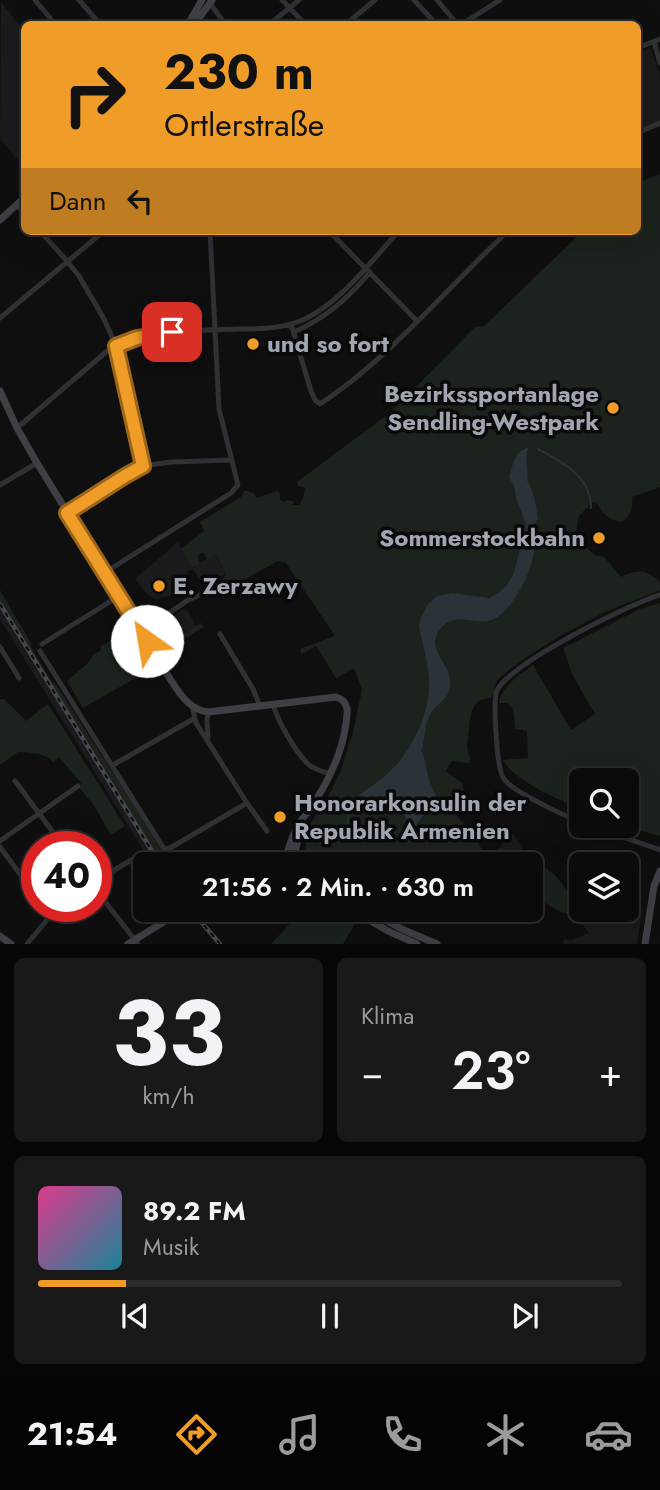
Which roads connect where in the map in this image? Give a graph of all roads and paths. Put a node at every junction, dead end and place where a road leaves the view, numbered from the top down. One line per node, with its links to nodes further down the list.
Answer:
1 (35, 0): 11 (street)
2 (79, 0): 12 (street)
3 (282, 0): 10 (street)
4 (299, 0): 10 (street)
5 (375, 0): 18 (street)
6 (414, 0): 19 (street)
7 (437, 0): 20 (street)
8 (500, 0): 21 (street)
9 (208, 1): 13 (street); 14 (street); 15 (street)
10 (290, 8): 16 (street); 17 (street)
11 (52, 21)
12 (97, 21)
13 (191, 21)
14 (197, 21)
15 (223, 21)
16 (274, 21)
17 (301, 21)
18 (350, 21)
19 (433, 21)
20 (457, 21)
21 (465, 21)
22 (657, 41): 23 (street)
23 (660, 63)
24 (660, 123): 25 (street)
25 (641, 131)
26 (21, 201): 27 (street)
27 (17, 205): 28 (street); 29 (street)
28 (21, 210)
29 (0, 220)
30 (46, 235): 36 (street)
31 (99, 235): 36 (street)
32 (210, 235): 41 (street)
33 (333, 235): 37 (street)
34 (396, 235): 37 (street)
35 (504, 235): 39 (street)
36 (68, 261): 38 (street); 43 (street)
37 (367, 270): 39 (street); 40 (street); 42 (street)
38 (0, 318)
39 (417, 321): 42 (street)
40 (291, 324): 41 (street); 42 (street)
41 (215, 330): 43 (street); 46 (street)
42 (294, 332)
43 (116, 346): 45 (street); 48 (street)
44 (0, 393): 45 (street)
45 (17, 428): 47 (street)
46 (232, 460): 48 (street); 51 (street)
47 (37, 463): 49 (street); 50 (street)
48 (143, 466): 50 (street)
49 (0, 485)
50 (67, 513): 51 (street)
51 (104, 573): 53 (street)
52 (204, 593): 55 (street)
53 (119, 596): 55 (street); 65 (street)
54 (660, 596): 71 (street)
55 (141, 632): 60 (street)
56 (220, 634): 61 (street)
57 (0, 647): 58 (street)
58 (19, 678)
59 (274, 704): 61 (street); 66 (street); 66 (street)
60 (192, 706): 62 (street); 63 (street)
61 (260, 706): 62 (street)
62 (204, 712): 63 (street); 64 (street)
63 (194, 718): 64 (street); 65 (street)
64 (209, 741): 69 (street)
65 (113, 765): 69 (street)
66 (330, 774): 78 (street)
67 (15, 781): 70 (street)
68 (78, 786): 70 (street)
69 (247, 803): 73 (street)
70 (39, 813): 72 (street); 75 (street)
71 (569, 816)
72 (52, 831)
73 (267, 831)
74 (626, 838): 77 (street)
75 (0, 841)
76 (0, 847): 82 (street)
77 (660, 850)
78 (293, 852)
79 (133, 859): 80 (street)
80 (112, 871)
81 (660, 871): 95 (street)
82 (21, 875)
83 (660, 886): 95 (street)
84 (112, 913): 90 (street)
85 (45, 922): 92 (street)
86 (165, 922): 90 (street)
87 (373, 922): 93 (street)
88 (389, 922): 94 (street)
89 (0, 936): 91 (street)
90 (133, 943)
91 (10, 944)
92 (27, 944)
93 (416, 944)
94 (437, 944)
95 (647, 944)

